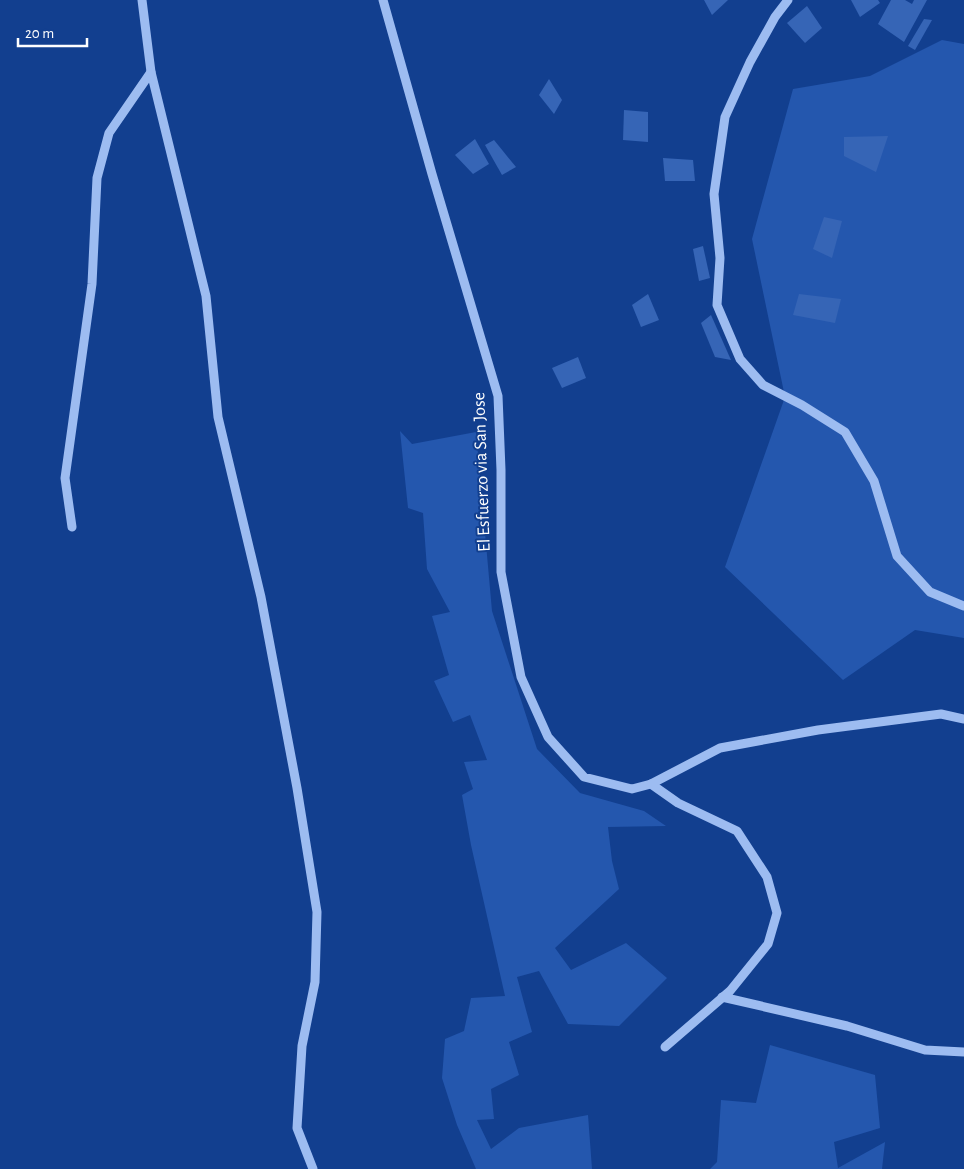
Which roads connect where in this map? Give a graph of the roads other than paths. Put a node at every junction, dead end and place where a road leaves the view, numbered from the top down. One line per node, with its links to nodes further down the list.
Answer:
1 (142, 0): 4 (street)
2 (383, 0): 8 (street, El Esfuerzo via San Jose)
3 (788, 0): 6 (street)
4 (151, 72): 5 (street); 12 (street)
5 (72, 527)
6 (964, 606)
7 (964, 719): 8 (street, El Esfuerzo via San Jose)
8 (651, 784): 9 (street)
9 (722, 996): 10 (street); 11 (street)
10 (665, 1047)
11 (964, 1052)
12 (314, 1169)

